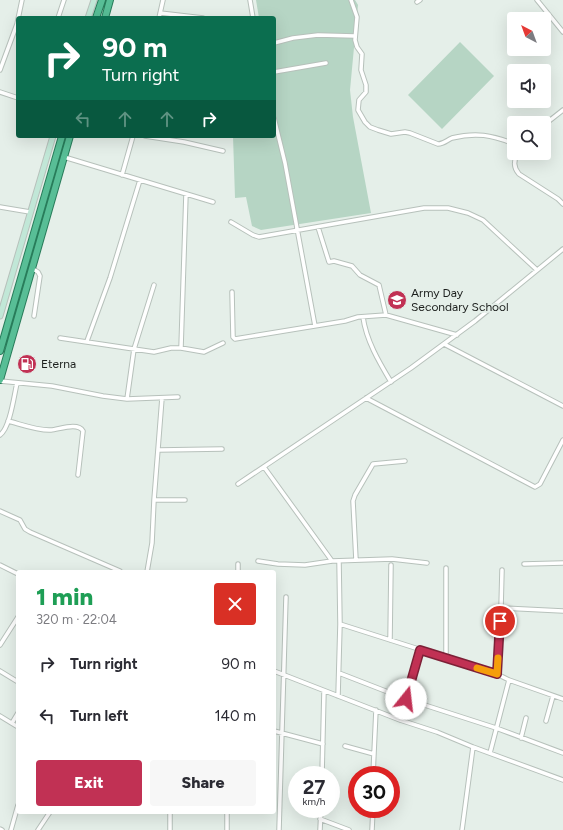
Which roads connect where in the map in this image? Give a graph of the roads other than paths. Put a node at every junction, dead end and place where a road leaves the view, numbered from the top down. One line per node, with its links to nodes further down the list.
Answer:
1 (22, 0): 10 (street)
2 (64, 0): 11 (street)
3 (94, 0): 12 (main road)
4 (102, 0): 13 (highway)
5 (110, 0): 14 (highway)
6 (163, 0): 15 (street)
7 (250, 0): 16 (street)
8 (351, 0): 19 (street)
9 (537, 0): 18 (street)
10 (19, 16)
11 (59, 16)
12 (89, 16)
13 (97, 16)
14 (106, 16)
15 (160, 16)
16 (253, 16)
17 (16, 27): 22 (street)
18 (563, 32)
19 (355, 36): 20 (street); 34 (street)
20 (276, 42)
21 (326, 63): 23 (street)
22 (0, 70)
23 (276, 72)
24 (0, 92): 25 (street)
25 (16, 97)
26 (563, 110): 27 (street)
27 (551, 119)
28 (276, 126): 47 (street)
29 (52, 138): 44 (main road)
30 (61, 138): 65 (highway)
31 (69, 138): 36 (highway)
32 (132, 138): 38 (street)
33 (158, 138): 35 (street)
34 (507, 141)
35 (223, 151)
36 (64, 157): 38 (street); 49 (highway)
37 (514, 160): 42 (street)
38 (122, 175): 39 (street)
39 (140, 180): 40 (street); 60 (street)
40 (186, 194): 41 (street); 63 (street)
41 (213, 202)
42 (563, 204)
43 (0, 207): 44 (street)
44 (30, 212): 54 (main road)
45 (231, 222): 47 (street)
46 (318, 227): 47 (street); 50 (street); 53 (street)
47 (297, 230): 57 (street)
48 (563, 249): 50 (street)
49 (33, 269): 55 (street); 66 (highway)
50 (537, 270): 58 (street)
51 (154, 285): 64 (street)
52 (232, 292): 57 (street)
53 (386, 315): 56 (street); 58 (street)
54 (0, 316)
55 (34, 316)
56 (363, 317): 57 (street); 67 (street)
57 (315, 326)
58 (456, 335): 62 (street)
59 (60, 338): 60 (street)
60 (87, 341): 64 (street)
61 (223, 343): 63 (street)
62 (444, 344): 67 (street); 73 (street)
63 (181, 348): 64 (street)
64 (134, 349): 72 (street)
65 (0, 351)
66 (0, 381): 68 (street)
67 (391, 382): 71 (street)
68 (17, 383): 72 (street); 74 (street)
69 (178, 397): 70 (street)
70 (162, 398): 72 (street); 78 (street)
71 (366, 398): 76 (street); 80 (street)
72 (128, 399)
73 (563, 406)
74 (8, 421): 75 (street); 81 (street)
75 (0, 435)
76 (563, 440)
77 (222, 449): 78 (street)
78 (159, 450): 83 (street)
79 (405, 461): 86 (street)
80 (264, 467): 82 (street); 88 (street)
81 (78, 475)
82 (238, 484)
83 (154, 500): 84 (street); 98 (street)
84 (185, 500)
85 (0, 511): 97 (street)
86 (356, 560): 89 (street); 90 (street)
87 (258, 561): 88 (street)
88 (332, 561): 89 (street)
89 (339, 561): 106 (street)
90 (427, 563)
91 (238, 564): 99 (street)
92 (524, 564): 93 (street)
93 (563, 564)
94 (0, 565): 101 (street)
95 (391, 565): 107 (street)
96 (446, 568): 110 (street)
97 (118, 570)
98 (147, 570)
99 (238, 570)
100 (502, 570): 103 (street)
101 (16, 573)
102 (286, 597): 115 (street)
103 (501, 608): 104 (street); 114 (street)
104 (563, 611)
105 (16, 620): 108 (street)
106 (340, 624): 107 (street); 113 (street)
107 (390, 640): 109 (street)
108 (0, 645)
109 (420, 650): 110 (street); 121 (street)
110 (446, 659): 114 (street)
111 (0, 671): 117 (street)
112 (276, 672): 115 (street)
113 (339, 673): 119 (street); 121 (street)
114 (497, 674): 116 (street)
115 (284, 675): 118 (street); 133 (street)
116 (509, 680): 120 (street); 131 (street)
117 (16, 681)
118 (324, 691): 119 (street); 135 (street)
119 (338, 696): 123 (street)
120 (553, 696): 122 (street); 128 (street)
121 (406, 699): 127 (street); 131 (street)
122 (563, 699)
123 (376, 710): 127 (street); 140 (street)
124 (0, 716): 129 (street)
125 (16, 716): 129 (street)
126 (526, 718): 134 (street)
127 (400, 720): 137 (street)
128 (546, 722)
129 (12, 723): 130 (street)
130 (16, 726)
131 (496, 728): 134 (street); 138 (street)
132 (276, 732): 133 (street)
133 (282, 733): 135 (street); 154 (street)
134 (520, 738): 139 (street)
135 (323, 744): 141 (street)
136 (345, 746): 140 (street)
137 (473, 747): 138 (street); 158 (street)
138 (490, 753): 143 (street)
139 (563, 753)
140 (374, 754): 142 (street)
141 (322, 766)
142 (373, 766)
143 (563, 780)
144 (16, 812): 150 (street)
145 (49, 814): 151 (street)
146 (170, 814): 152 (street)
147 (227, 814): 153 (street)
148 (320, 818): 155 (street); 156 (street)
149 (373, 818): 157 (street)
150 (11, 830)
151 (38, 830)
152 (170, 830)
153 (226, 830)
154 (279, 830)
155 (320, 830)
156 (349, 830)
157 (372, 830)
158 (462, 830)

